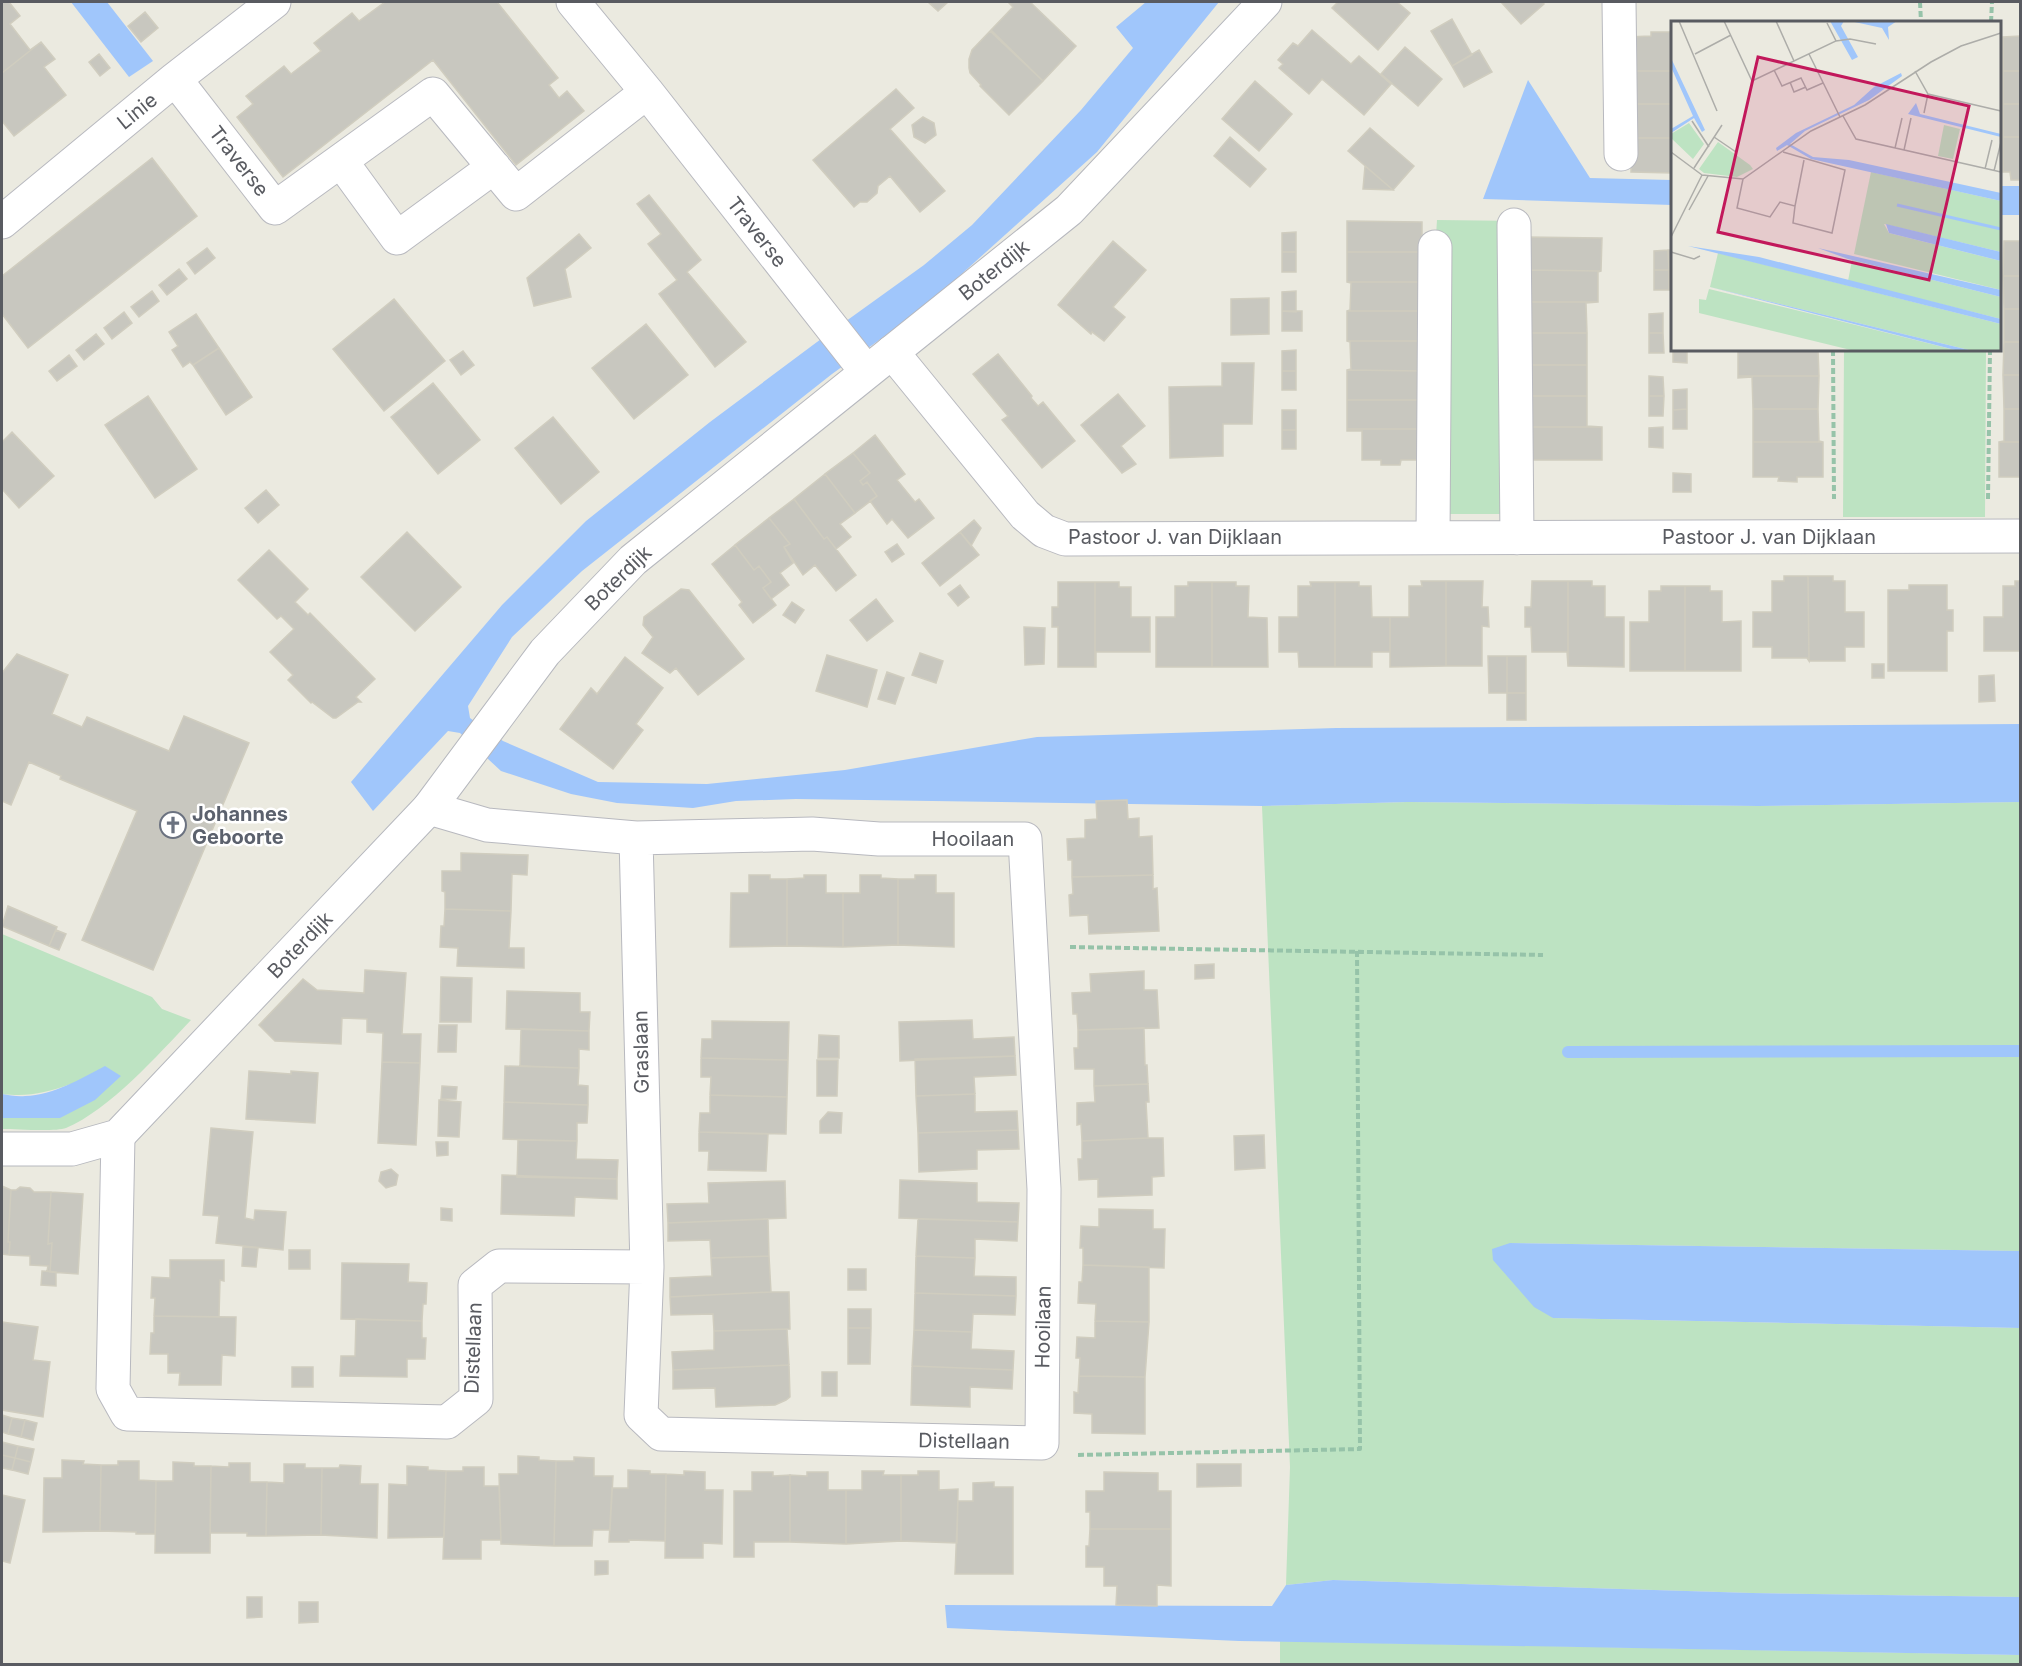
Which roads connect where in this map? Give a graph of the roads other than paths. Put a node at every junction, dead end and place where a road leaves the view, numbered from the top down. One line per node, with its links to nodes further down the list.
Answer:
1 (274, 2): 5 (street, Linie)
2 (573, 2): 6 (street, Traverse)
3 (1265, 2): 13 (street, Boterdijk)
4 (1619, 2): 7 (street)
5 (175, 80): 8 (street, Traverse); 10 (street, Linie)
6 (647, 92): 9 (street, Traverse); 13 (street, Traverse)
7 (1621, 154)
8 (341, 161): 9 (street, Traverse); 9 (street)
9 (494, 167)
10 (2, 222)
11 (1514, 225): 16 (street)
12 (1435, 247): 15 (street)
13 (873, 361): 15 (street, Pastoor J. van Dijklaan); 17 (street, Boterdijk)
14 (2020, 536): 16 (street, Pastoor J. van Dijklaan)
15 (1434, 537): 16 (street, Pastoor J. van Dijklaan)
16 (1517, 538)
17 (429, 808): 18 (street, Hooilaan); 19 (street, Boterdijk)
18 (636, 838): 21 (street, Graslaan); 22 (street, Hooilaan)
19 (118, 1136): 20 (street); 21 (street, Distellaan)
20 (2, 1149)
21 (646, 1267): 22 (street, Distellaan)
22 (1042, 1443)

